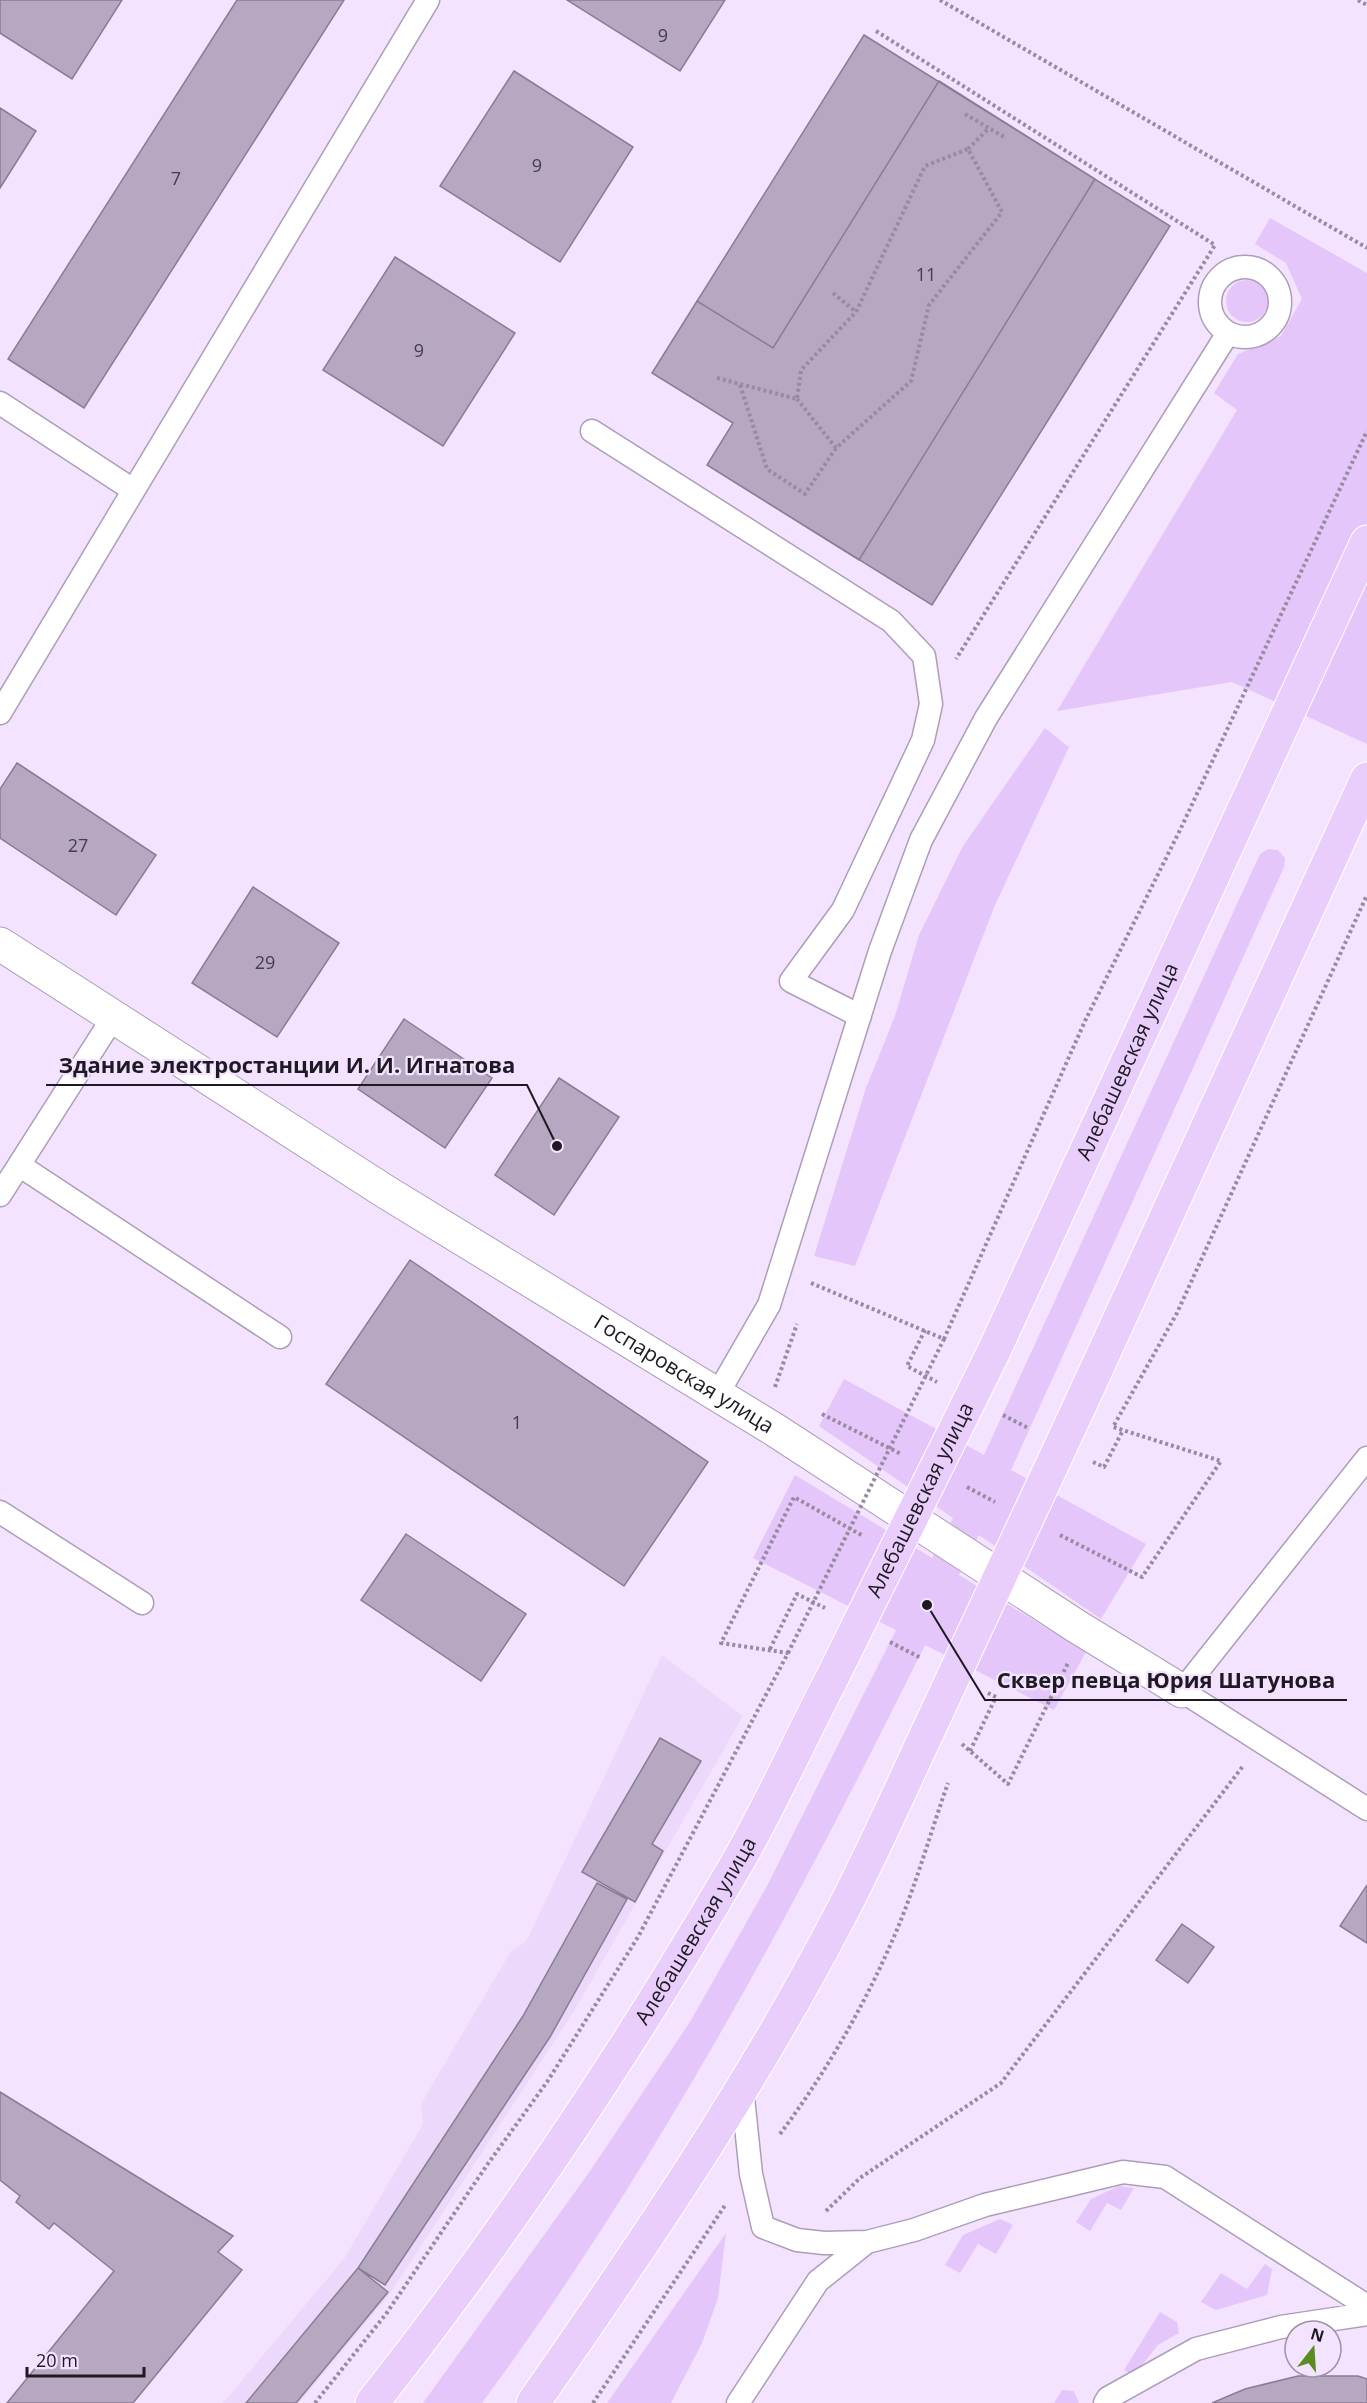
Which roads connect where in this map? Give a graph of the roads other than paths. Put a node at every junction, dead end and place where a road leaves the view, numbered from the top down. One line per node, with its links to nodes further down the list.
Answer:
1 (428, 0): 5 (lane)
2 (1227, 333): 11 (lane)
3 (0, 403): 5 (lane)
4 (592, 431): 11 (lane)
5 (133, 490): 7 (lane)
6 (1367, 542): 25 (main road, Алебашевская улица, bridge)
7 (0, 713)
8 (1367, 779): 21 (main road, bridge)
9 (0, 944): 10 (street, Госпаровская улица)
10 (114, 1016): 12 (lane); 15 (street, Госпаровская улица)
11 (860, 1016): 15 (lane)
12 (19, 1165): 13 (lane); 14 (lane)
13 (0, 1195)
14 (280, 1337)
15 (717, 1395): 19 (street, Госпаровская улица)
16 (1367, 1458): 19 (lane)
17 (0, 1512): 18 (lane)
18 (142, 1603)
19 (1182, 1691): 20 (lane, Госпаровская улица)
20 (1367, 1809)
21 (742, 2088): 22 (lane); 26 (main road)
22 (867, 2242): 23 (lane); 27 (lane)
23 (1367, 2306)
24 (1367, 2314): 28 (lane)
25 (372, 2403)
26 (533, 2403)
27 (738, 2403)
28 (1104, 2403)

